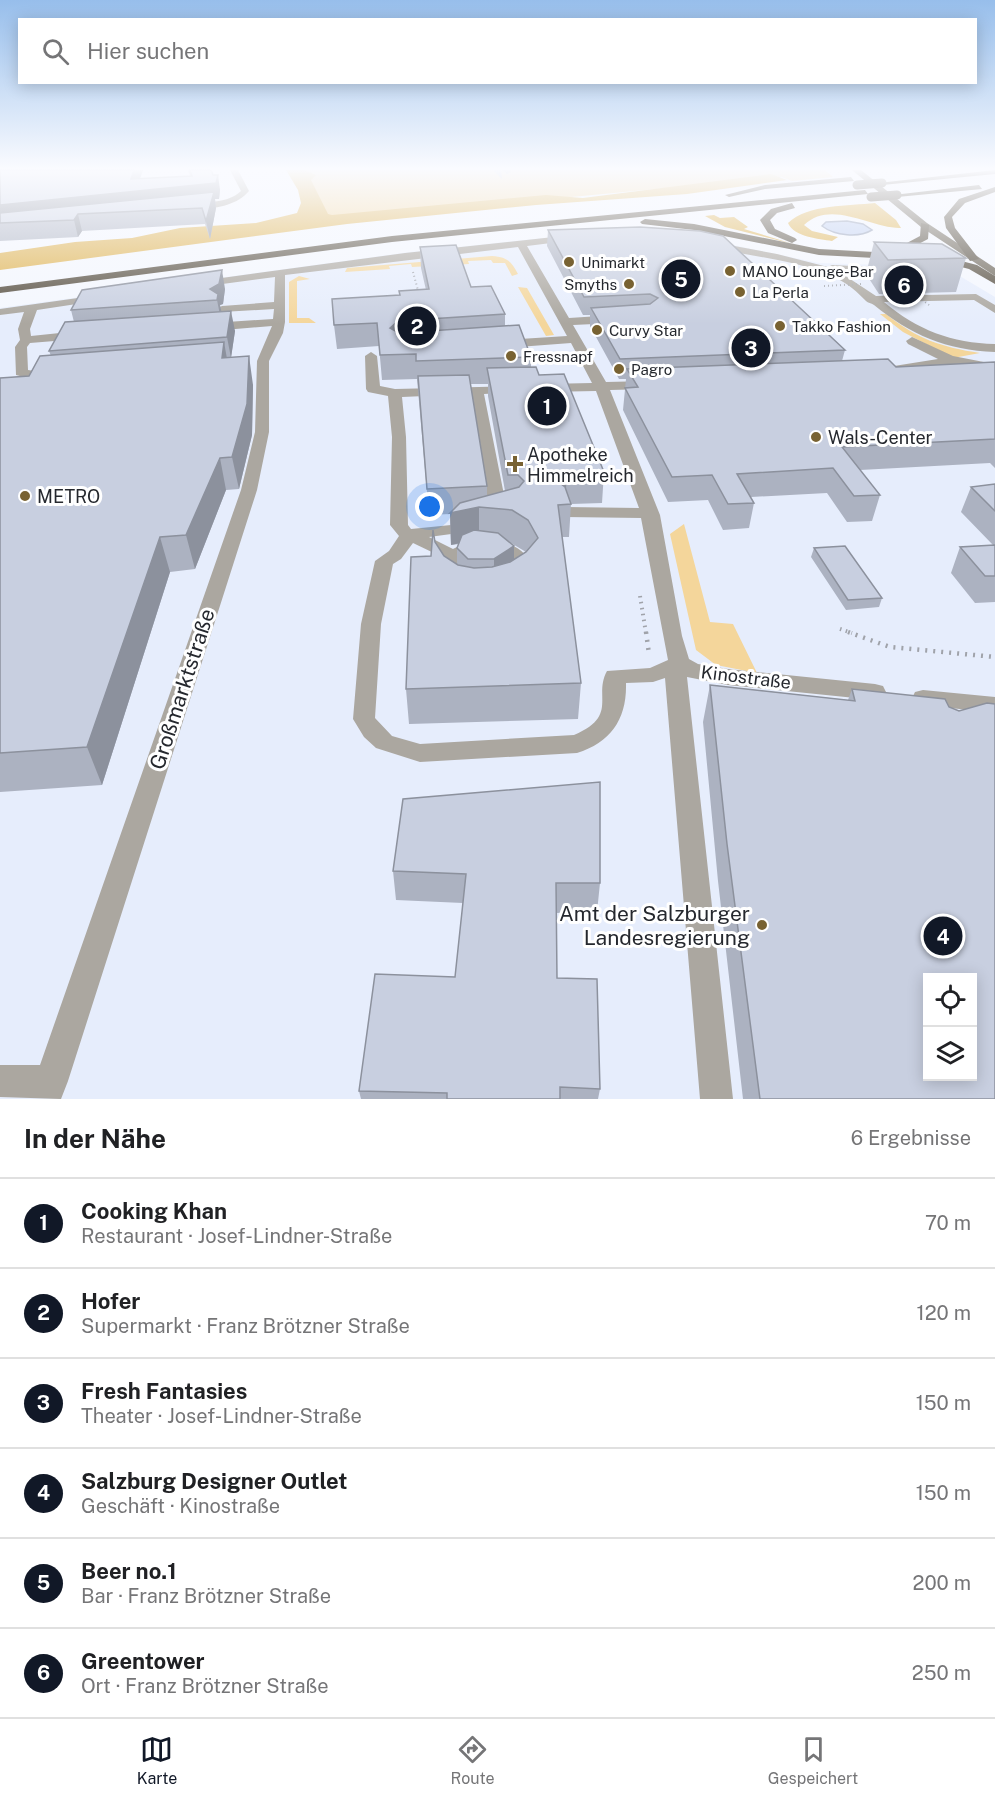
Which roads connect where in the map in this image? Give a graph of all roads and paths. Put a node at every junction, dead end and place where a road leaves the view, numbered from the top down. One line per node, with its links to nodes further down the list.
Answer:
1 (478, 221): 22 (highway, bridge)
2 (563, 221): 8 (highway)
3 (622, 221): 8 (highway)
4 (630, 221): 14 (highway)
5 (766, 221): 9 (highway)
6 (919, 221): 9 (main road)
7 (947, 221): 15 (highway)
8 (532, 224): 28 (highway)
9 (924, 225): 13 (main road)
10 (581, 238): 12 (street)
11 (698, 242): 16 (street)
12 (521, 243): 20 (street); 42 (street, Kinostraße)
13 (962, 252): 15 (main road); 23 (highway)
14 (914, 256)
15 (974, 259): 21 (main road)
16 (807, 266): 17 (street); 19 (street); 33 (street)
17 (909, 270)
18 (413, 272): 30 (path)
19 (819, 272): 33 (street); 50 (street)
20 (280, 273): 25 (street); 34 (street, Großmarktstraße)
21 (995, 273)
22 (0, 280)
23 (995, 280)
24 (861, 284): 26 (path, bridge)
25 (185, 286)
26 (824, 286)
27 (960, 287): 32 (street)
28 (0, 290)
29 (114, 296): 36 (street)
30 (420, 297)
31 (919, 297): 35 (path, bridge)
32 (976, 297): 33 (street); 38 (street)
33 (874, 300): 48 (street)
34 (279, 305): 37 (street); 41 (street, Großmarktstraße)
35 (929, 305)
36 (32, 307): 39 (street); 46 (street)
37 (222, 309)
38 (995, 310)
39 (0, 312)
40 (625, 319): 42 (street)
41 (279, 322): 43 (street); 51 (street, Großmarktstraße)
42 (566, 322): 45 (street, Kinostraße)
43 (198, 328)
44 (93, 334): 46 (street)
45 (575, 339): 47 (street); 56 (street, Kinostraße)
46 (26, 340): 54 (street)
47 (490, 345)
48 (995, 348)
49 (371, 356): 58 (street)
50 (952, 361): 52 (street); 52 (street)
51 (262, 362): 53 (street); 70 (street, Großmarktstraße)
52 (994, 362)
53 (247, 363)
54 (69, 377)
55 (668, 384): 56 (street)
56 (601, 387): 57 (street); 60 (street, Kinostraße)
57 (477, 391): 58 (street); 61 (street)
58 (395, 393): 61 (street)
59 (565, 512): 60 (street)
60 (651, 515): 67 (street, Kinostraße)
61 (410, 534): 62 (street); 67 (street)
62 (446, 573): 63 (street); 64 (street)
63 (467, 591)
64 (505, 591)
65 (840, 629): 66 (path)
66 (995, 657)
67 (677, 665): 68 (street, Kinostraße); 71 (street)
68 (995, 705)
69 (0, 1081): 70 (street)
70 (49, 1090)
71 (717, 1099)

